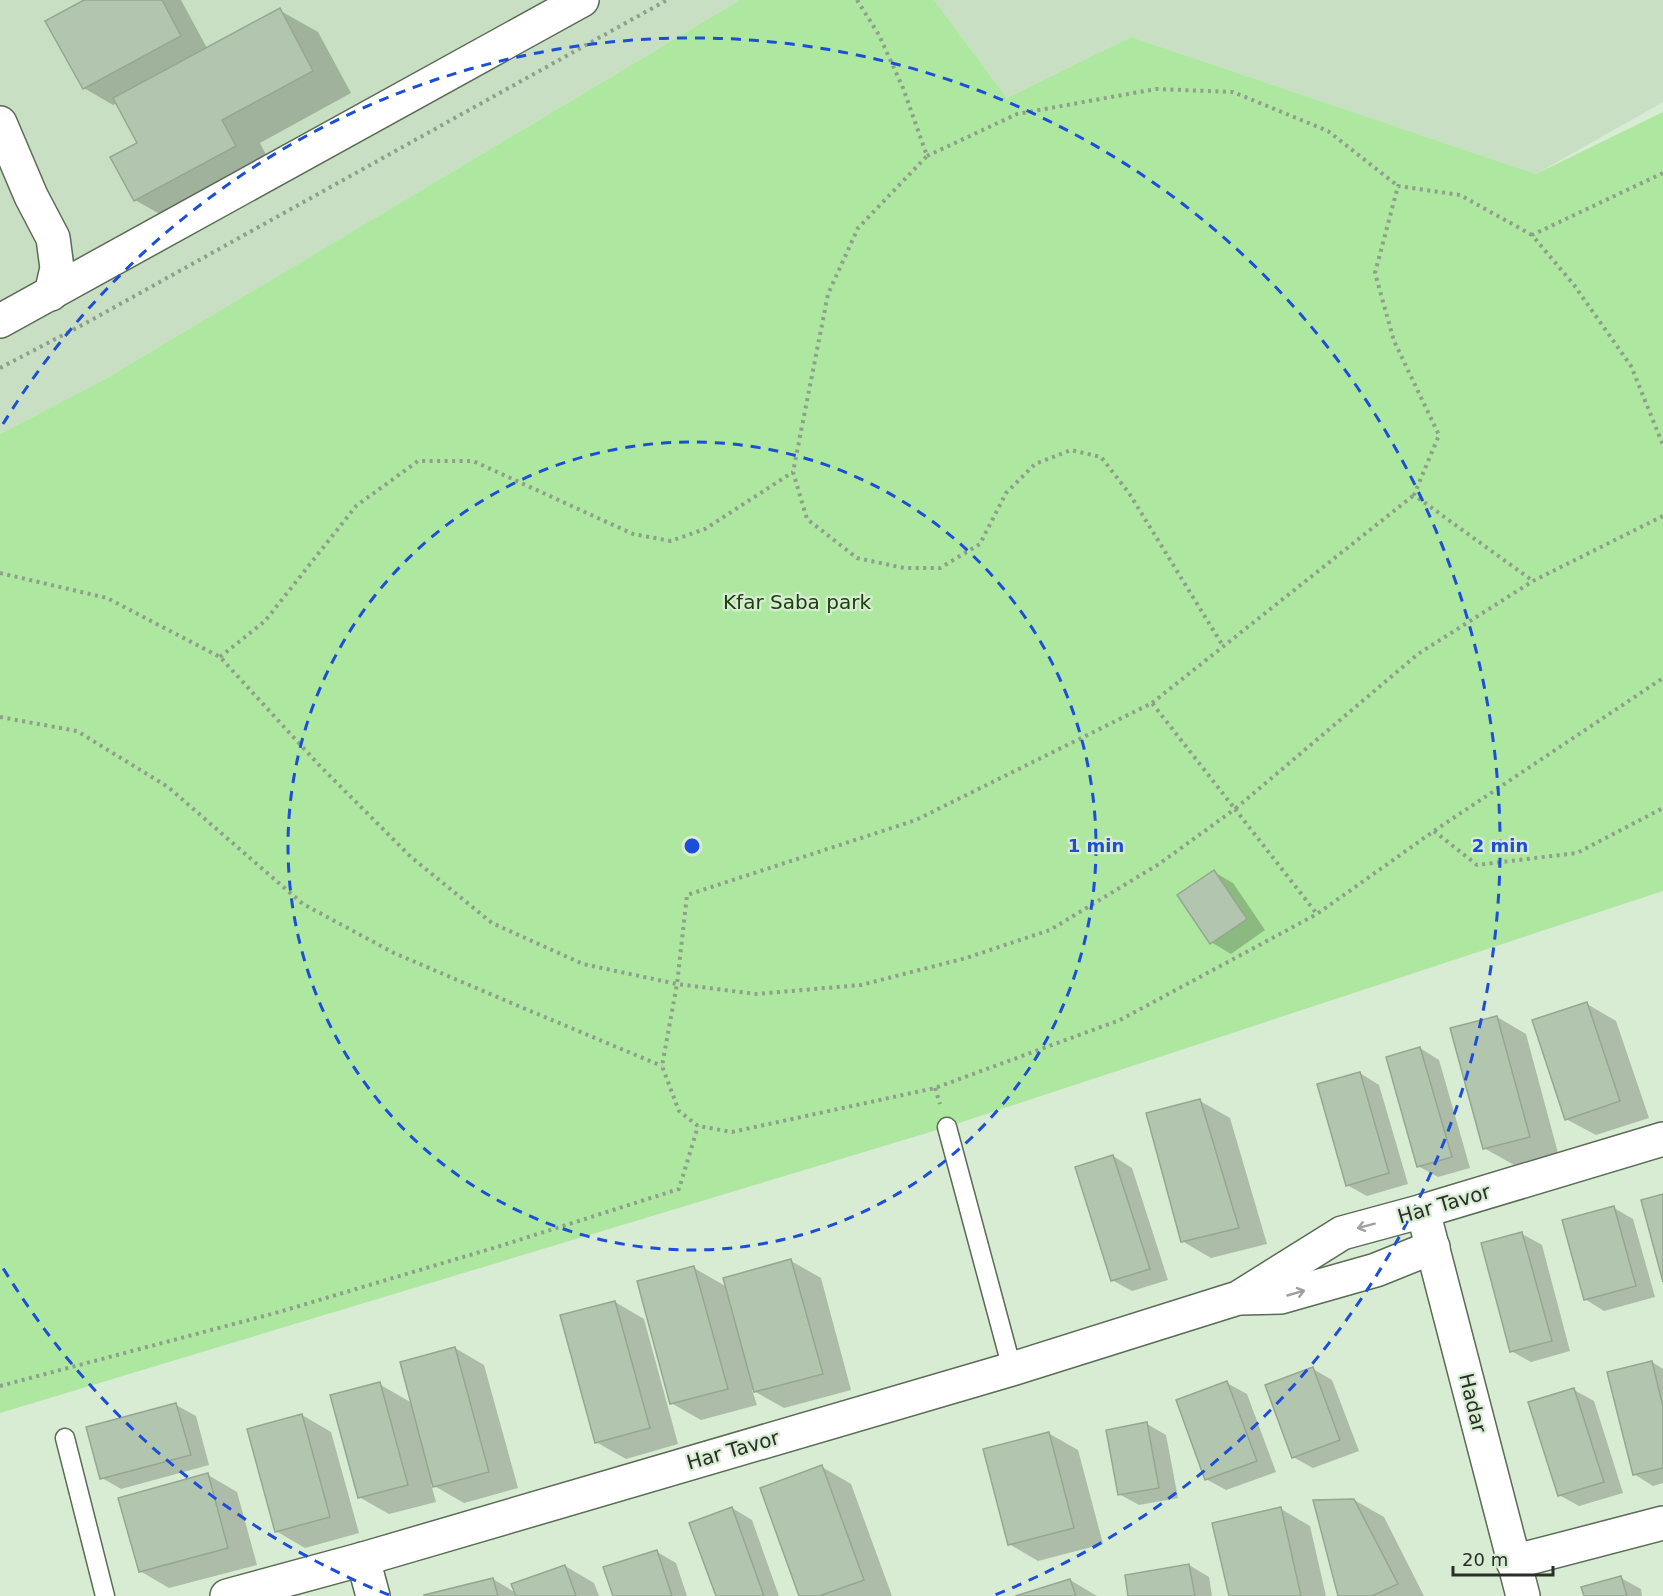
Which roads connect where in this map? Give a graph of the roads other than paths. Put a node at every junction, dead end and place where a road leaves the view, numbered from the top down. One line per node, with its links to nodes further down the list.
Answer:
1 (582, 0): 3 (street)
2 (0, 123): 3 (street)
3 (51, 294): 4 (street)
4 (0, 321)
5 (947, 1127): 10 (lane)
6 (1663, 1139): 7 (street, Har Tavor)
7 (1423, 1211): 8 (street, Hadar); 9 (street, Har Tavor, one-way to 9)
8 (1433, 1247): 9 (street, Har Tavor, one-way to 8); 14 (street, Hadar)
9 (1238, 1298): 10 (street, Har Tavor)
10 (1012, 1369): 13 (street, Har Tavor)
11 (65, 1438): 15 (lane)
12 (1663, 1523): 14 (street)
13 (363, 1559): 16 (street, Har Tavor); 17 (street)
14 (1513, 1562): 18 (street, Hadar)
15 (105, 1596)
16 (226, 1596)
17 (373, 1596)
18 (1523, 1596)

